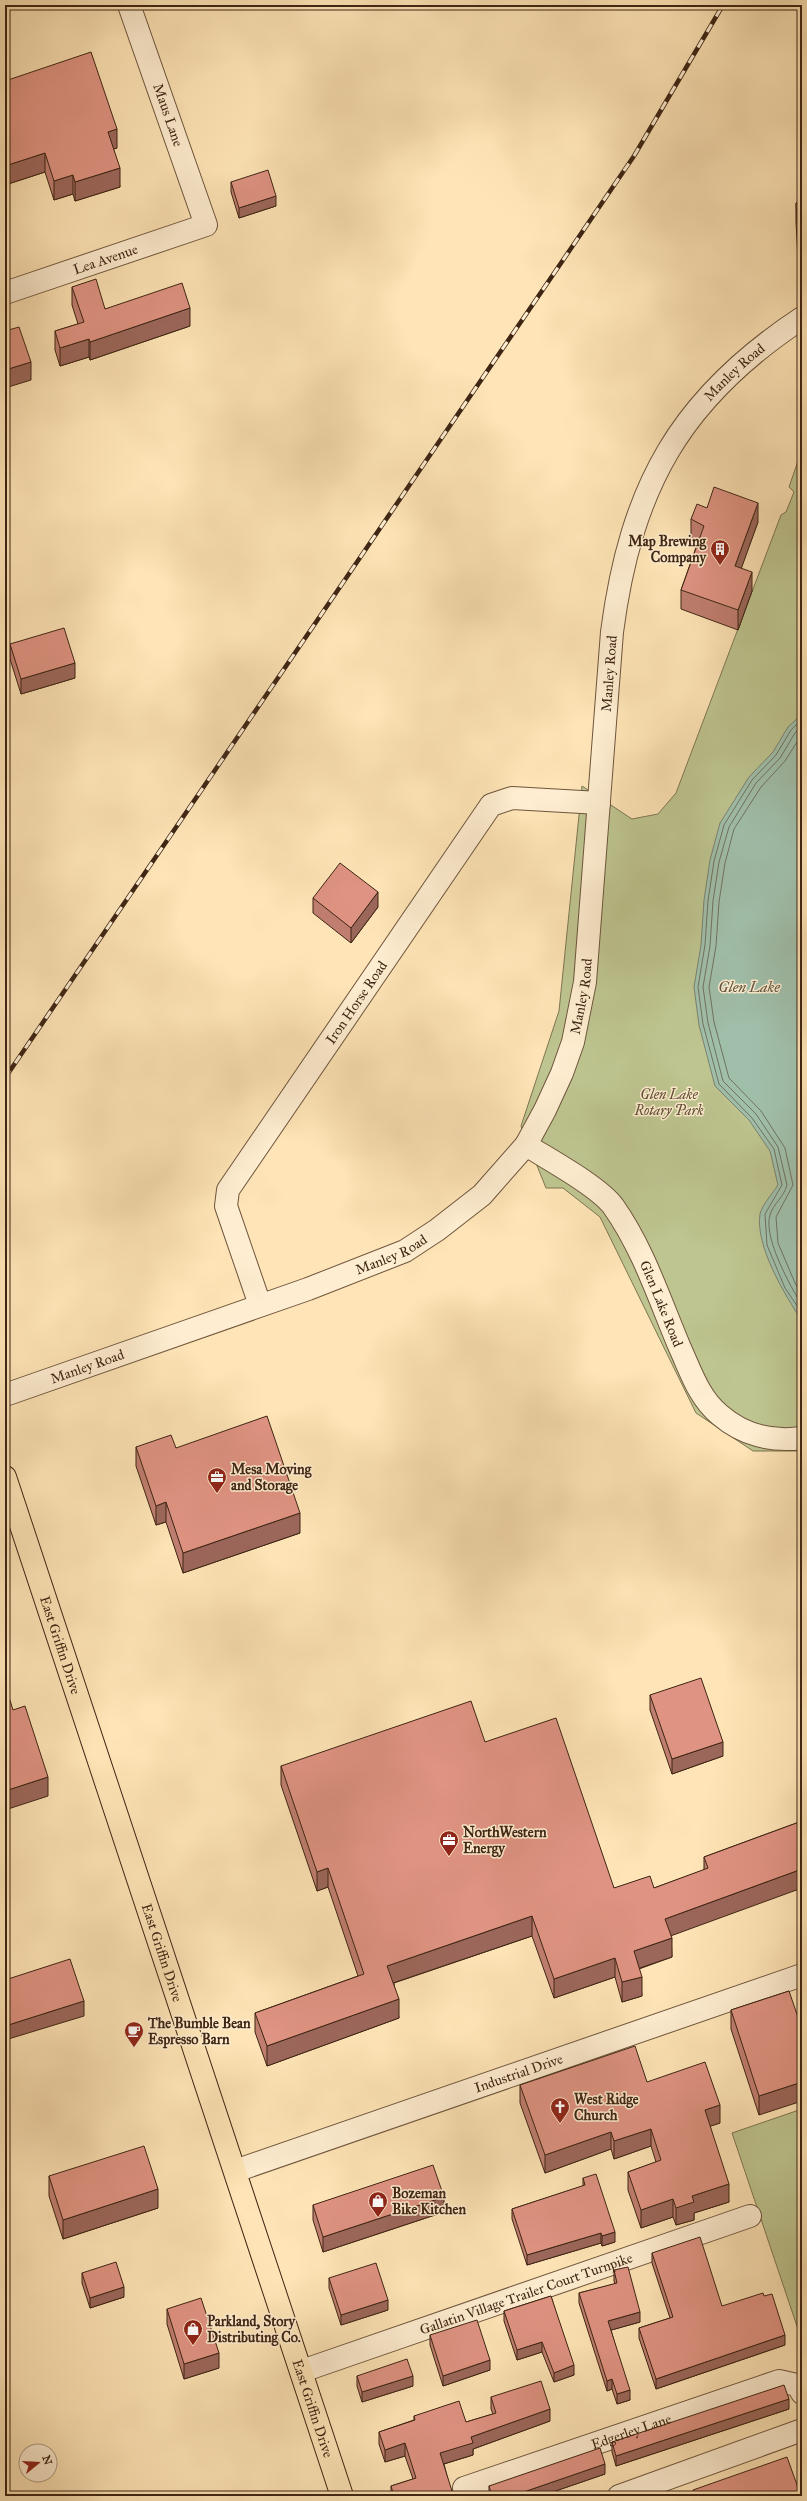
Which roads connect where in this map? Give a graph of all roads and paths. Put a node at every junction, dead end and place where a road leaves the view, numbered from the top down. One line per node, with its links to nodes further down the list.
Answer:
1 (129, 5): 2 (street, Maus Lane)
2 (206, 226): 3 (street, Lea Avenue)
3 (5, 293)
4 (802, 318): 5 (street, Manley Road)
5 (599, 803): 6 (street, Manley Road); 7 (street, Iron Horse Road)
6 (526, 1144): 7 (street, Manley Road); 9 (street, Glen Lake Road)
7 (260, 1305): 8 (street, Manley Road)
8 (5, 1395)
9 (802, 1438)
10 (5, 1477): 12 (main road, East Griffin Drive)
11 (802, 1975): 12 (street, Industrial Drive)
12 (235, 2171): 14 (main road, East Griffin Drive)
13 (750, 2216): 14 (street, Gallatin Village Trailer Court Turnpike)
14 (302, 2370): 17 (main road, East Griffin Drive)
15 (802, 2393): 18 (street, Edgerley Lane)
16 (802, 2430): 19 (street)
17 (342, 2496)
18 (467, 2496)
19 (619, 2496)

